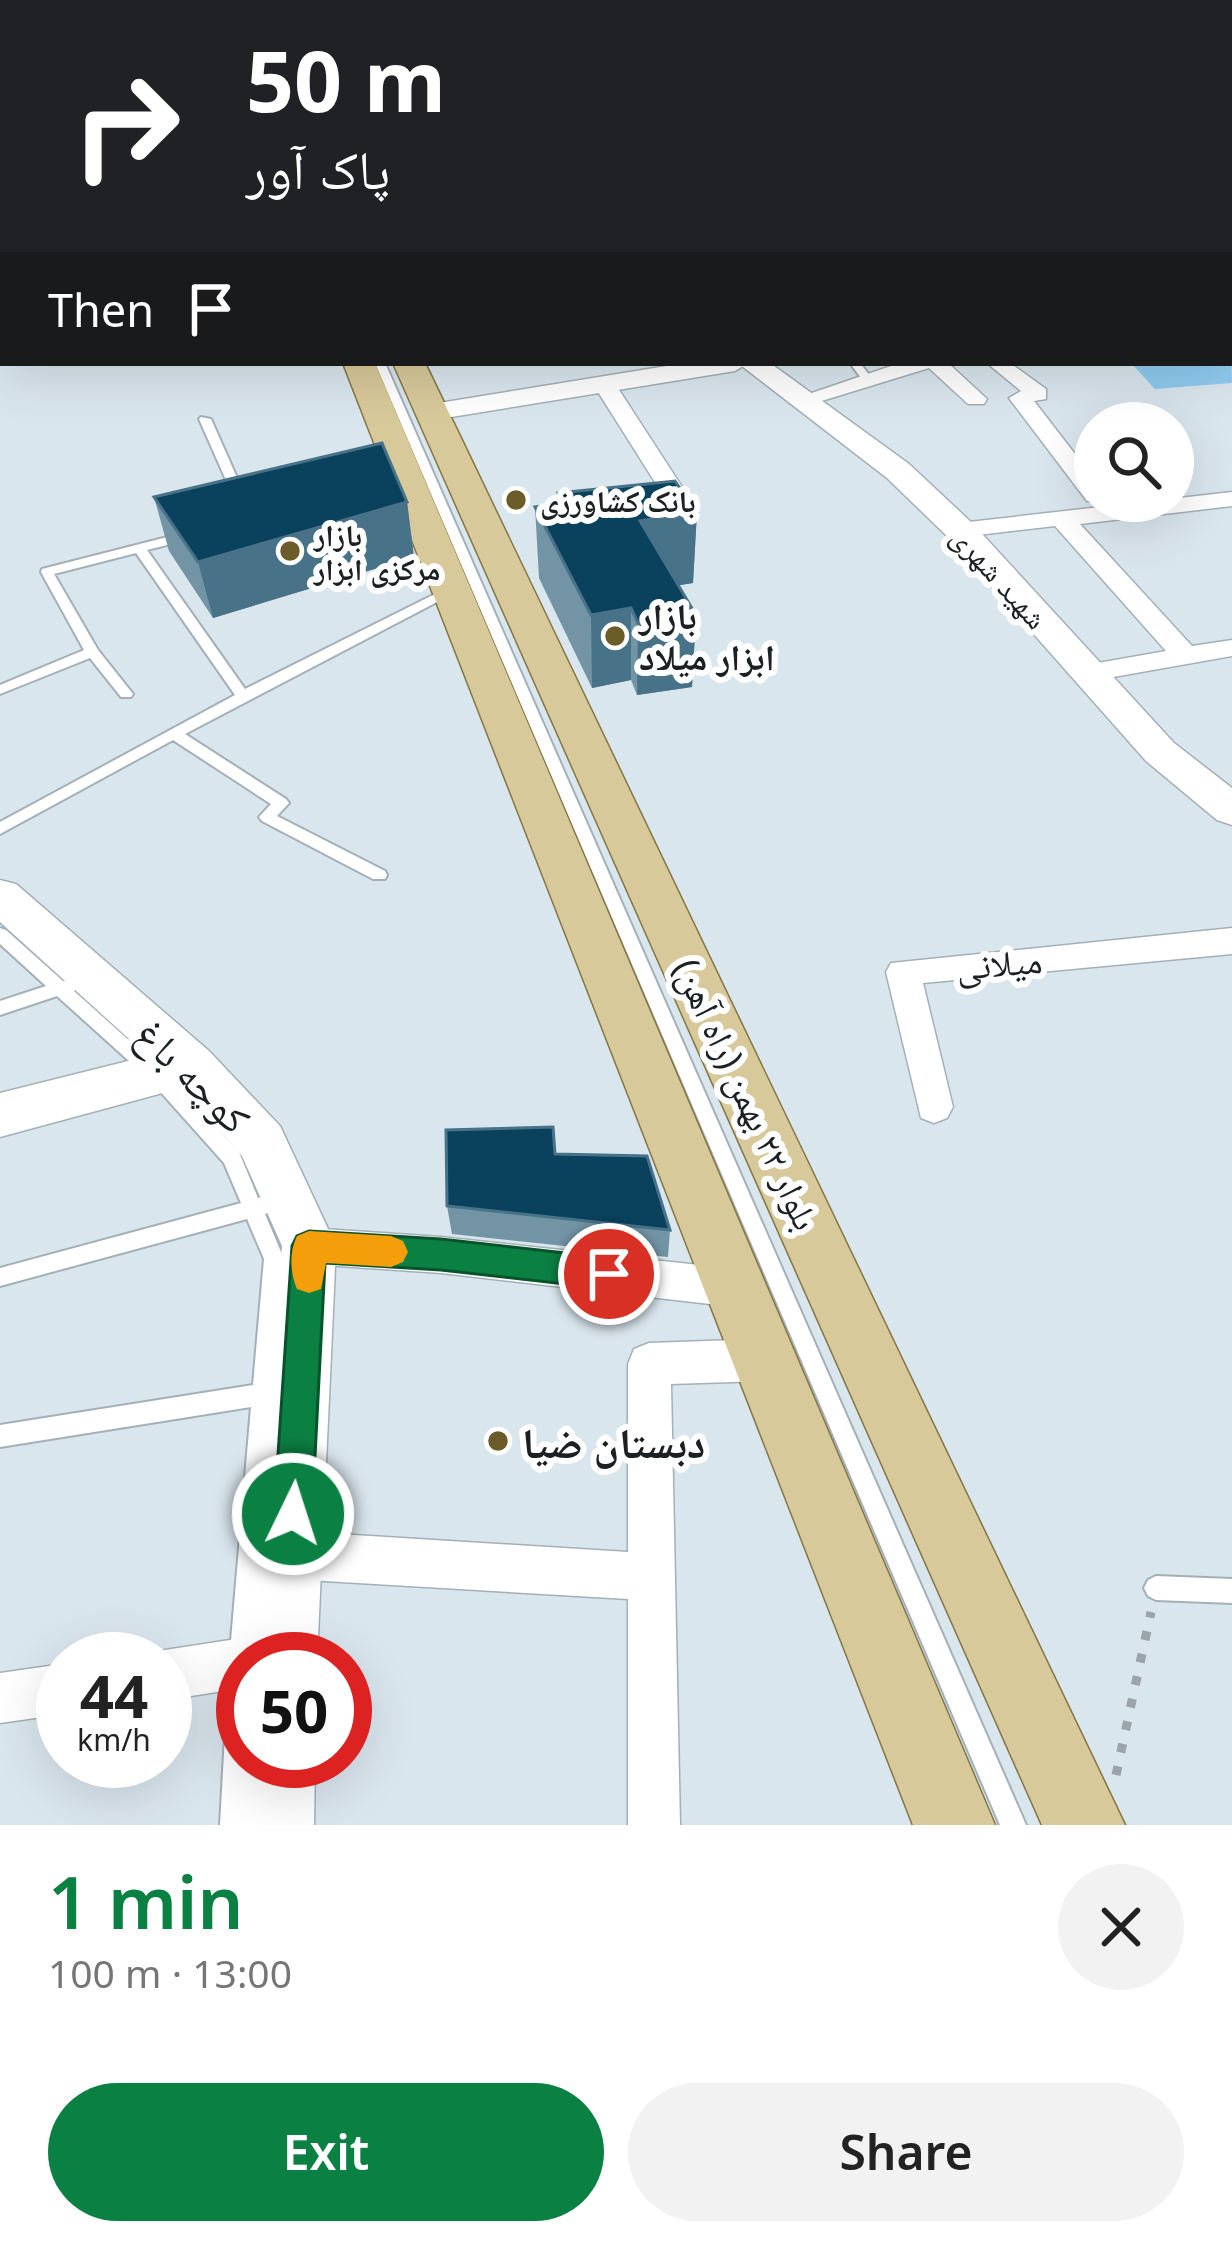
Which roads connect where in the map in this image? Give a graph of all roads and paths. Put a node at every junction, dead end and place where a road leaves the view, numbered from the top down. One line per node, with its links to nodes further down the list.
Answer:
1 (360, 366): 24 (main road)
2 (381, 366): 65 (lane)
3 (716, 366): 9 (street)
4 (756, 366): 12 (main road, شهید شهری)
5 (902, 366): 8 (street)
6 (939, 366): 11 (street)
7 (1001, 366): 14 (street)
8 (861, 372): 12 (street)
9 (604, 384): 10 (street); 15 (street)
10 (421, 387): 60 (main road, بلوار ۲۲ بهمن (راه آهن))
11 (976, 399)
12 (802, 400): 21 (main road, شهید شهری)
13 (206, 419): 20 (lane)
14 (1074, 468)
15 (670, 487)
16 (1232, 499): 17 (street)
17 (1194, 500)
18 (1074, 513): 19 (street)
19 (1061, 518): 21 (street); 27 (street)
20 (250, 520)
21 (960, 530): 28 (main road, شهید شهری)
22 (206, 532): 23 (lane)
23 (140, 548): 26 (lane); 31 (lane)
24 (452, 591): 31 (lane); 46 (main road)
25 (1232, 648): 27 (street)
26 (92, 652): 29 (lane); 30 (lane)
27 (1186, 656): 28 (street)
28 (1084, 673): 33 (main road, شهید شهری)
29 (0, 690)
30 (125, 694)
31 (242, 696): 32 (lane)
32 (174, 734): 34 (lane); 35 (lane)
33 (1232, 810)
34 (0, 829)
35 (379, 875)
36 (0, 896): 39 (main road, کوچه باغ)
37 (0, 934): 39 (lane)
38 (1232, 941): 42 (street, میلانی)
39 (77, 984): 40 (lane); 41 (main road, کوچه باغ)
40 (0, 1008)
41 (173, 1070): 43 (main road); 44 (main road, کوچه باغ)
42 (934, 1107)
43 (0, 1115)
44 (283, 1218): 45 (lane); 46 (street); 48 (main road, کوچه باغ)
45 (0, 1277)
46 (736, 1288): 47 (main road)
47 (765, 1360): 51 (street); 64 (main road)
48 (283, 1392): 49 (lane); 50 (main road, کوچه باغ); 54 (lane)
49 (0, 1436)
50 (290, 1555): 51 (street); 55 (main road, کوچه باغ)
51 (652, 1576): 63 (street)
52 (1156, 1588): 53 (lane); 60 (path)
53 (1232, 1591)
54 (267, 1632)
55 (272, 1632)
56 (36, 1693): 57 (street)
57 (0, 1698)
58 (240, 1788): 61 (lane)
59 (279, 1788): 62 (main road)
60 (1099, 1803)
61 (233, 1825)
62 (278, 1825)
63 (654, 1825)
64 (954, 1825)
65 (1012, 1825)

